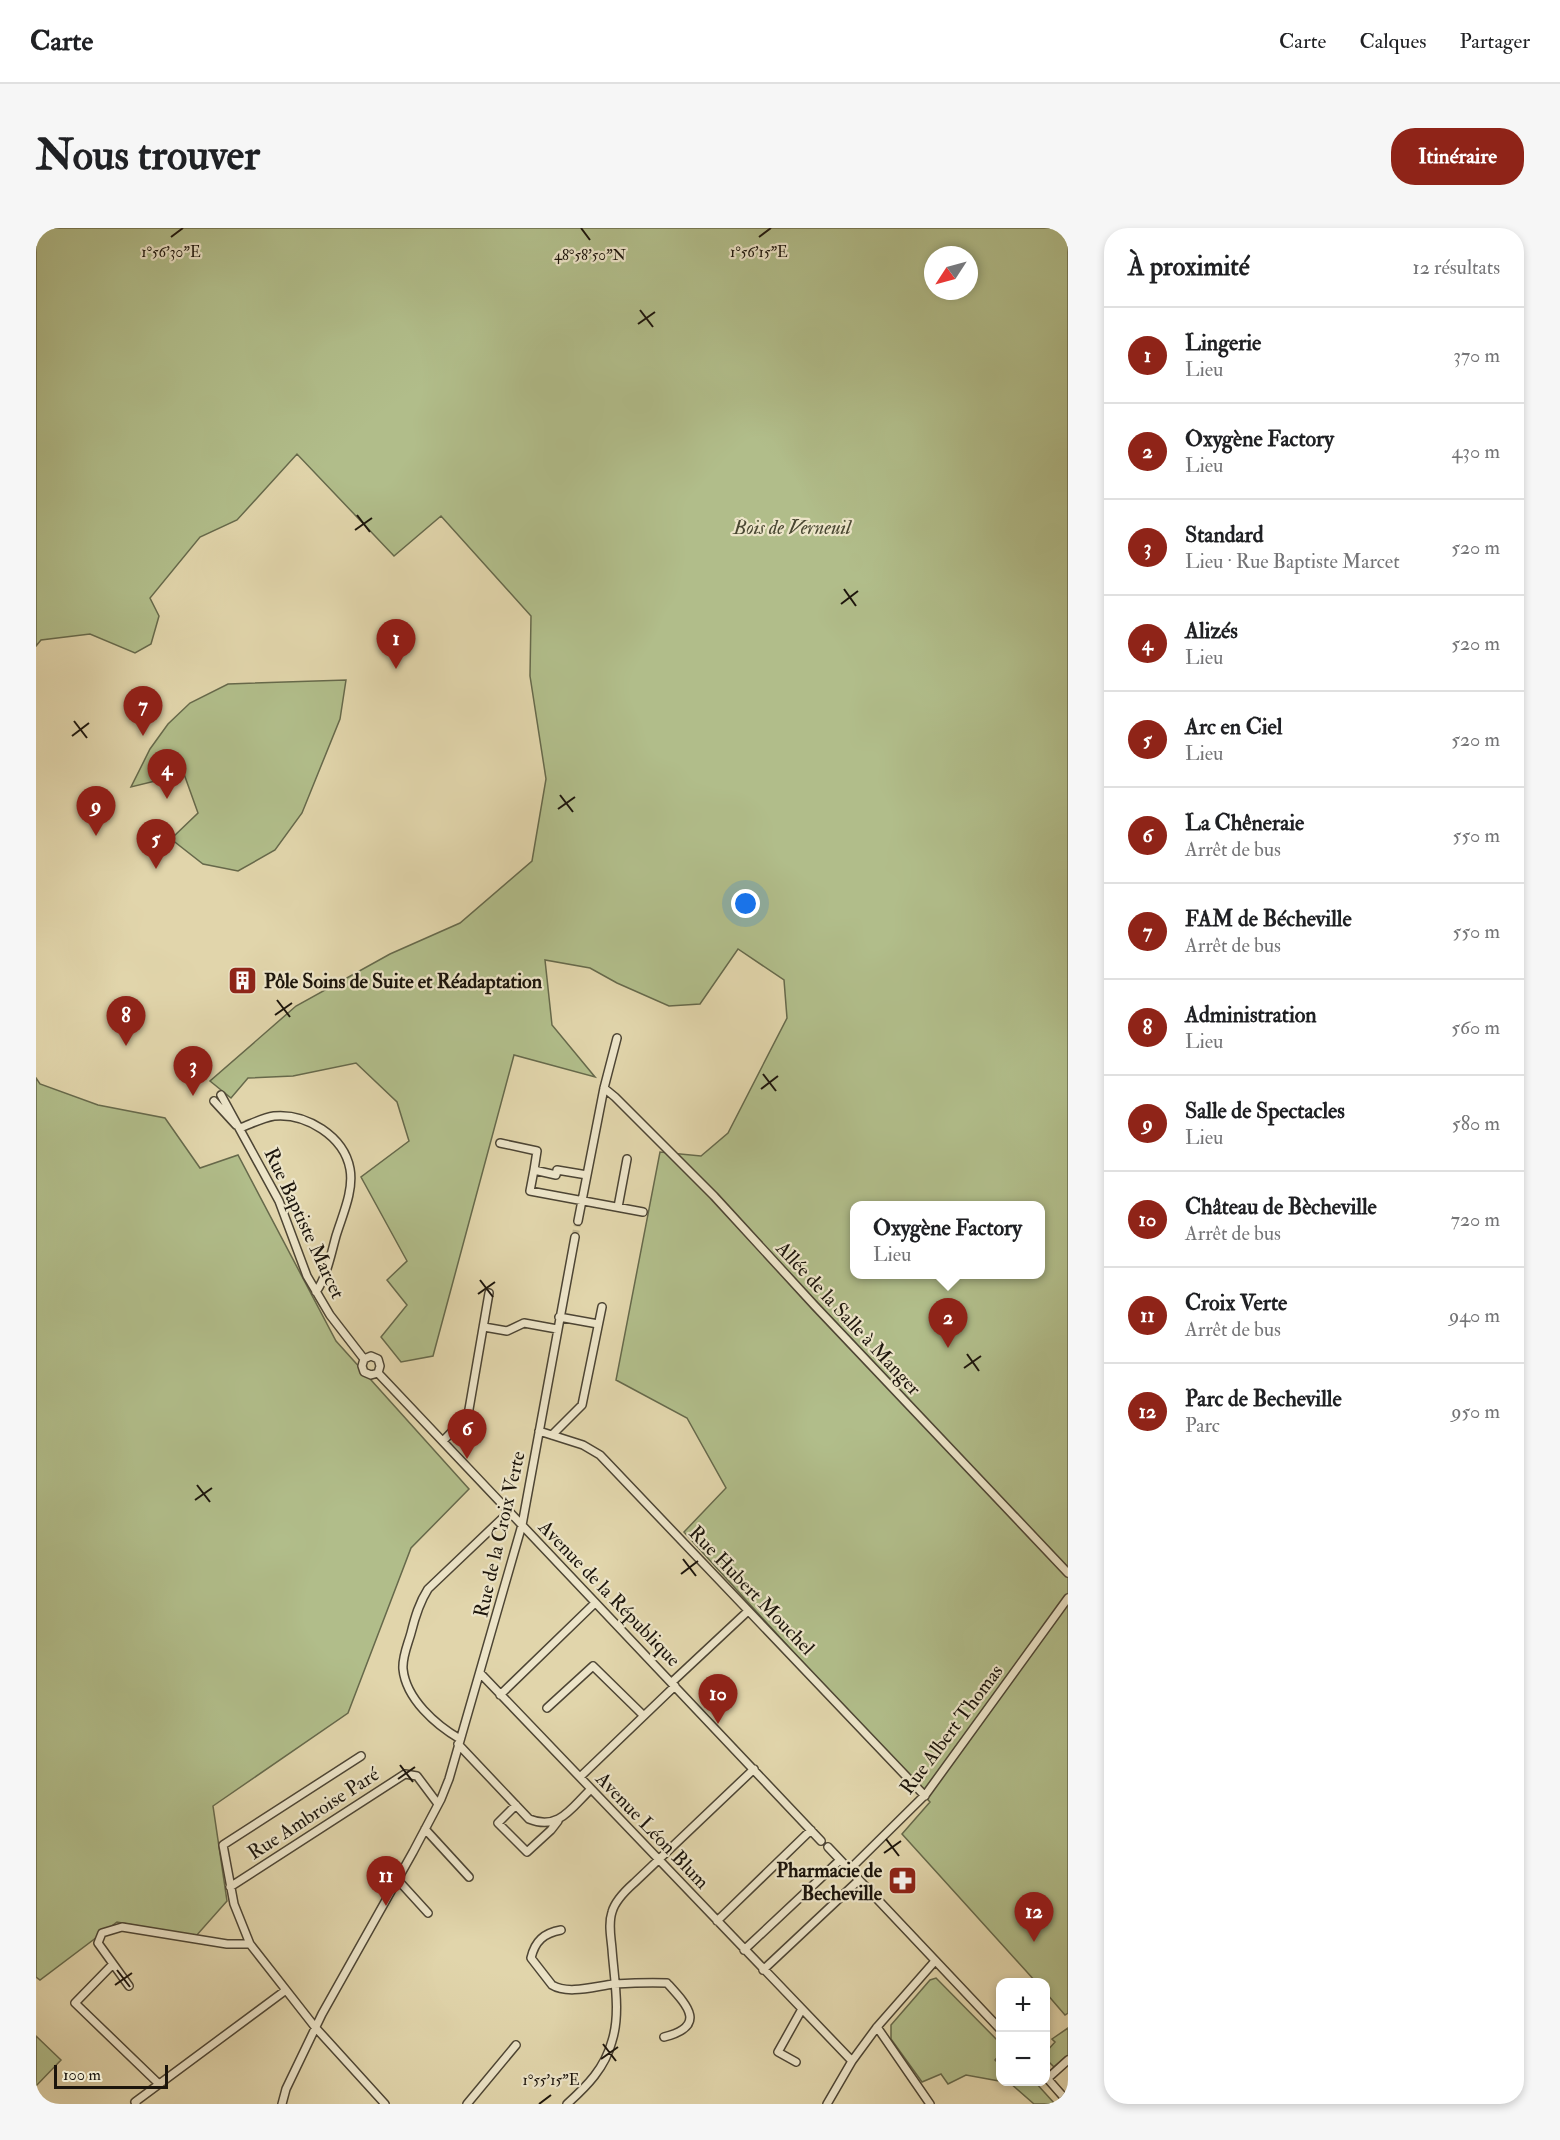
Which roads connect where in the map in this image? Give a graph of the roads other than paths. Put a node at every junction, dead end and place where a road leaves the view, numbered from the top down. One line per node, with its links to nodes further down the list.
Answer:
1 (617, 1038): 2 (street)
2 (604, 1088): 9 (street); 29 (street, Allée de la Salle à Manger)
3 (222, 1095): 5 (street, Rue Baptiste Marcet)
4 (214, 1101): 5 (street, Rue Baptiste Marcet)
5 (240, 1128): 15 (street, Rue Baptiste Marcet); 15 (street)
6 (500, 1143): 8 (street)
7 (627, 1159): 11 (street)
8 (534, 1170): 9 (street); 10 (street)
9 (587, 1175): 10 (street)
10 (582, 1201): 11 (street); 13 (street)
11 (618, 1207): 12 (street)
12 (643, 1212)
13 (578, 1221)
14 (575, 1237): 18 (street, Rue de la Croix Verte)
15 (316, 1292): 22 (street, Rue Baptiste Marcet)
16 (489, 1293): 20 (street)
17 (602, 1307): 19 (street)
18 (560, 1317): 19 (street); 21 (street, Rue de la Croix Verte)
19 (598, 1324): 25 (street)
20 (484, 1327): 21 (street); 26 (street)
21 (557, 1329): 24 (street, Rue de la Croix Verte)
22 (364, 1359): 23 (street, Rue Baptiste Marcet); 23 (street, Rue Baptiste Marcet)
23 (378, 1373): 26 (street, Rue Baptiste Marcet)
24 (539, 1431): 25 (street, Rue Hubert Mouchel); 28 (street, Rue de la Croix Verte)
25 (552, 1436): 32 (street, Rue Hubert Mouchel)
26 (443, 1441): 27 (street, Rue Baptiste Marcet)
27 (509, 1512): 28 (street, Rue Baptiste Marcet); 38 (street)
28 (522, 1525): 31 (street, Avenue de la République); 33 (street, Rue de la Croix Verte)
29 (1068, 1573)
30 (1068, 1598): 43 (street, Rue Albert Thomas)
31 (596, 1603): 34 (street, Avenue de la République); 35 (street)
32 (748, 1611): 34 (street); 43 (street, Rue Hubert Mouchel)
33 (481, 1674): 35 (street, Avenue Léon Blum); 38 (street, Rue de la Croix Verte)
34 (673, 1684): 37 (street); 40 (street, Avenue de la République)
35 (501, 1695): 41 (street, Avenue Léon Blum)
36 (547, 1708): 37 (street)
37 (643, 1715): 41 (street)
38 (459, 1742): 44 (street, Rue de la Croix Verte); 45 (street)
39 (361, 1756): 57 (street)
40 (754, 1769): 48 (street, Avenue de la République); 51 (street)
41 (580, 1778): 42 (street, Avenue Léon Blum)
42 (591, 1789): 46 (street); 51 (street, Avenue Léon Blum)
43 (924, 1796): 53 (street, Rue Albert Thomas)
44 (438, 1804): 47 (street, Rue de la Croix Verte); 57 (street, Rue Ambroise Paré)
45 (516, 1805): 46 (street); 46 (street)
46 (558, 1821)
47 (425, 1829): 54 (street); 55 (street, Rue de la Croix Verte)
48 (811, 1830): 49 (street, Avenue de la République); 59 (street)
49 (821, 1841)
50 (828, 1847): 52 (street)
51 (658, 1859): 59 (street, Avenue Léon Blum); 66 (street)
52 (840, 1860): 53 (street); 62 (street)
53 (849, 1870): 56 (street)
54 (469, 1877)
55 (397, 1879): 58 (street); 71 (street, Rue de la Croix Verte)
56 (858, 1880): 63 (street); 65 (street)
57 (230, 1887): 61 (street)
58 (428, 1913)
59 (717, 1921): 62 (street, Avenue Léon Blum)
60 (561, 1930): 66 (street)
61 (250, 1944): 64 (street); 68 (street)
62 (744, 1950): 65 (street, Avenue Léon Blum)
63 (935, 1961): 70 (street); 72 (street)
64 (113, 1964): 67 (street); 80 (street)
65 (763, 1970): 69 (street, Avenue Léon Blum)
66 (614, 1984): 73 (street); 86 (street)
67 (129, 1986)
68 (286, 1990): 71 (street); 80 (street)
69 (802, 2009): 76 (street, Avenue Léon Blum); 77 (street)
70 (996, 2025)
71 (315, 2027): 83 (street, Rue de la Croix Verte); 84 (street)
72 (877, 2027): 76 (street); 88 (street)
73 (664, 2037)
74 (516, 2045): 85 (street)
75 (1068, 2060): 78 (street)
76 (852, 2061): 87 (street)
77 (796, 2062)
78 (1050, 2075)
79 (1050, 2082): 81 (street)
80 (159, 2084): 82 (street)
81 (1068, 2102)
82 (135, 2103)
83 (282, 2104)
84 (385, 2104)
85 (467, 2104)
86 (567, 2104)
87 (827, 2104)
88 (930, 2104)

